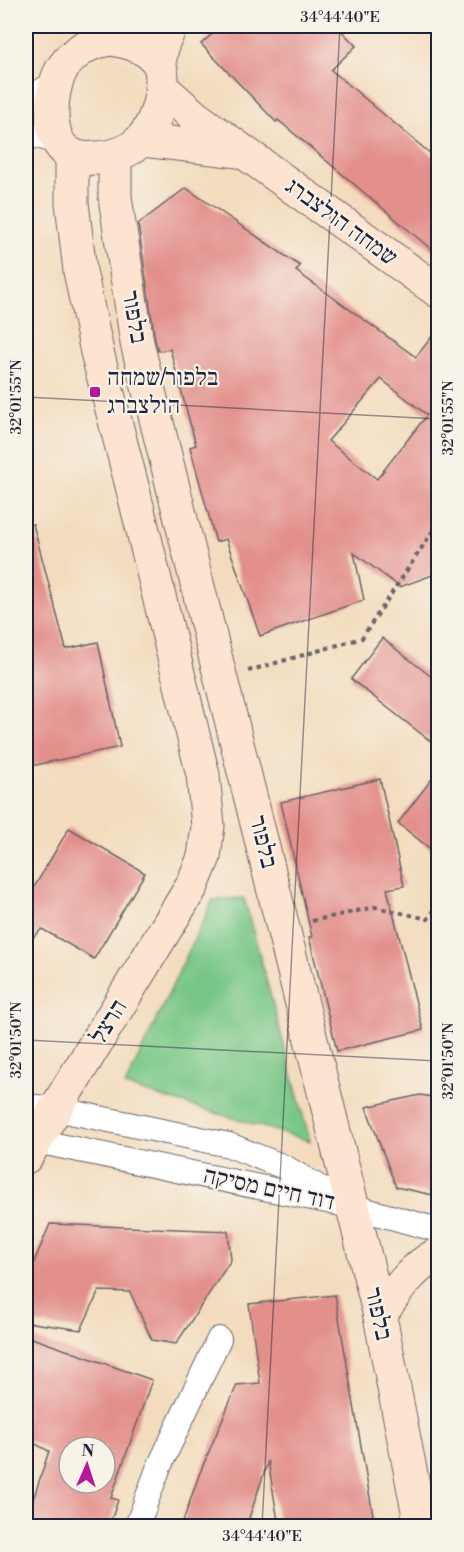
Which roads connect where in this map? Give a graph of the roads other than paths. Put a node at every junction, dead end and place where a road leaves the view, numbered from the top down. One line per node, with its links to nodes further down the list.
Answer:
1 (171, 26): 3 (street)
2 (126, 33): 3 (street); 4 (street)
3 (161, 76): 7 (street); 9 (street, שמחה הולצברג)
4 (57, 82): 5 (street); 8 (street)
5 (26, 100)
6 (26, 137): 8 (street)
7 (129, 148): 8 (street); 9 (street, שמחה הולצברג); 14 (street, בלפור)
8 (65, 149): 11 (street, בלפור)
9 (244, 152): 10 (street, שמחה הולצברג)
10 (438, 291)
11 (192, 886): 12 (street, הרצל)
12 (41, 1107): 13 (street, הרצל); 14 (street, דוד חיים מסיקה)
13 (29, 1146): 14 (street, דוד חיים מסיקה)
14 (351, 1206): 15 (street); 17 (street, בלפור)
15 (438, 1230)
16 (438, 1254): 17 (street)
17 (380, 1316): 20 (street, בלפור)
18 (219, 1339): 19 (street)
19 (137, 1527)
20 (421, 1527)

